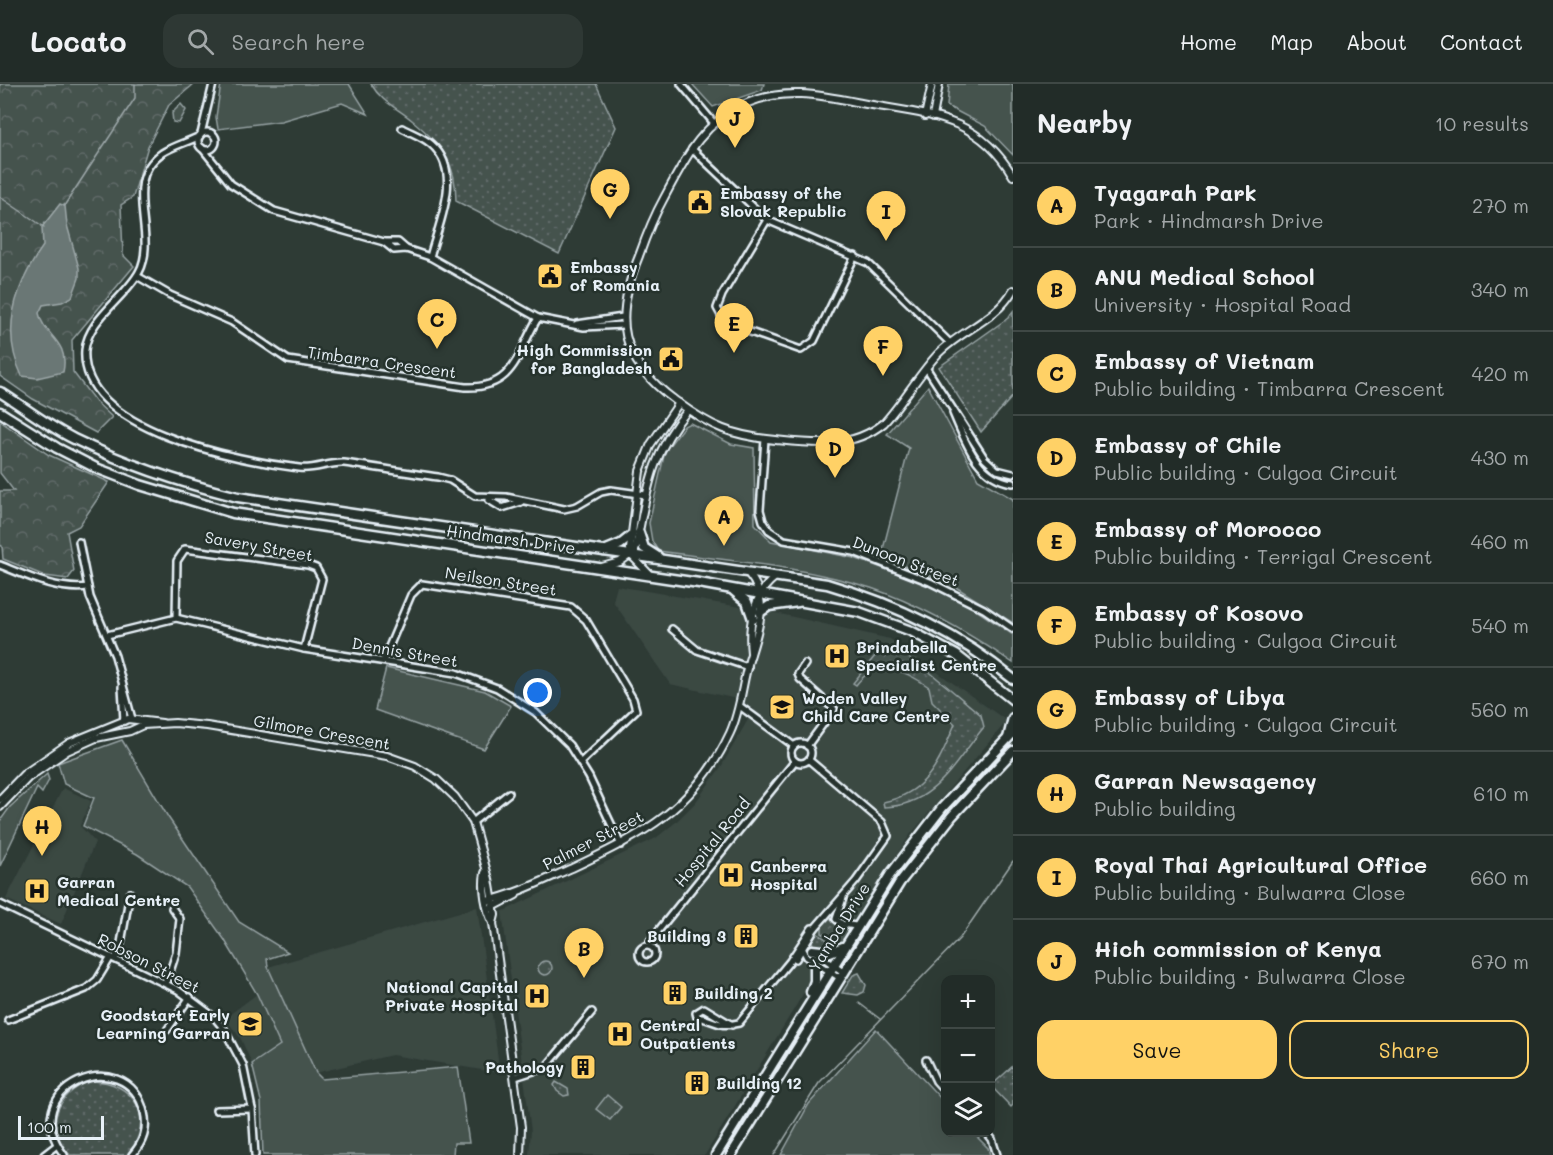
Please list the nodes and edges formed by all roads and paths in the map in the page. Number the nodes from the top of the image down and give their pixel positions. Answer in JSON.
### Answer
{"nodes":[{"id":1,"x":213,"y":84,"type":"edge"},
{"id":2,"x":681,"y":84,"type":"edge"},
{"id":3,"x":932,"y":84,"type":"edge"},
{"id":4,"x":939,"y":84,"type":"edge"},
{"id":5,"x":925,"y":116,"type":"junction"},
{"id":6,"x":933,"y":117,"type":"junction"},
{"id":7,"x":206,"y":118,"type":"junction"},
{"id":8,"x":713,"y":122,"type":"junction"},
{"id":9,"x":402,"y":128,"type":"dead end"},
{"id":10,"x":212,"y":134,"type":"junction"},
{"id":11,"x":200,"y":135,"type":"junction"},
{"id":12,"x":184,"y":144,"type":"junction"},
{"id":13,"x":201,"y":147,"type":"junction"},
{"id":14,"x":213,"y":147,"type":"junction"},
{"id":15,"x":692,"y":149,"type":"junction"},
{"id":16,"x":214,"y":163,"type":"junction"},
{"id":17,"x":1010,"y":166,"type":"edge"},
{"id":18,"x":1013,"y":176,"type":"edge"},
{"id":19,"x":767,"y":220,"type":"junction"},
{"id":20,"x":855,"y":256,"type":"junction"},
{"id":21,"x":430,"y":257,"type":"junction"},
{"id":22,"x":137,"y":276,"type":"junction"},
{"id":23,"x":1013,"y":290,"type":"edge"},
{"id":24,"x":538,"y":318,"type":"junction"},
{"id":25,"x":623,"y":321,"type":"junction"},
{"id":26,"x":950,"y":343,"type":"junction"},
{"id":27,"x":927,"y":369,"type":"junction"},
{"id":28,"x":0,"y":392,"type":"edge"},
{"id":29,"x":679,"y":403,"type":"junction"},
{"id":30,"x":949,"y":403,"type":"junction"},
{"id":31,"x":688,"y":410,"type":"junction"},
{"id":32,"x":0,"y":412,"type":"edge"},
{"id":33,"x":765,"y":439,"type":"junction"},
{"id":34,"x":1013,"y":474,"type":"edge"},
{"id":35,"x":1013,"y":483,"type":"edge"},
{"id":36,"x":637,"y":494,"type":"junction"},
{"id":37,"x":646,"y":495,"type":"junction"},
{"id":38,"x":485,"y":498,"type":"junction"},
{"id":39,"x":522,"y":501,"type":"junction"},
{"id":40,"x":635,"y":535,"type":"junction"},
{"id":41,"x":79,"y":542,"type":"dead end"},
{"id":42,"x":603,"y":551,"type":"junction"},
{"id":43,"x":631,"y":555,"type":"junction"},
{"id":44,"x":661,"y":559,"type":"junction"},
{"id":45,"x":0,"y":565,"type":"edge"},
{"id":46,"x":602,"y":567,"type":"junction"},
{"id":47,"x":745,"y":570,"type":"junction"},
{"id":48,"x":778,"y":575,"type":"junction"},
{"id":49,"x":651,"y":576,"type":"junction"},
{"id":50,"x":88,"y":587,"type":"junction"},
{"id":51,"x":732,"y":589,"type":"junction"},
{"id":52,"x":760,"y":594,"type":"junction"},
{"id":53,"x":807,"y":601,"type":"junction"},
{"id":54,"x":757,"y":616,"type":"junction"},
{"id":55,"x":176,"y":618,"type":"junction"},
{"id":56,"x":1013,"y":629,"type":"edge"},
{"id":57,"x":672,"y":630,"type":"dead end"},
{"id":58,"x":107,"y":635,"type":"junction"},
{"id":59,"x":304,"y":649,"type":"junction"},
{"id":60,"x":383,"y":661,"type":"junction"},
{"id":61,"x":806,"y":664,"type":"dead end"},
{"id":62,"x":997,"y":666,"type":"junction"},
{"id":63,"x":748,"y":667,"type":"junction"},
{"id":64,"x":1013,"y":672,"type":"edge"},
{"id":65,"x":1013,"y":679,"type":"edge"},
{"id":66,"x":1012,"y":699,"type":"edge"},
{"id":67,"x":741,"y":707,"type":"junction"},
{"id":68,"x":1013,"y":716,"type":"edge"},
{"id":69,"x":128,"y":721,"type":"junction"},
{"id":70,"x":162,"y":723,"type":"junction"},
{"id":71,"x":134,"y":729,"type":"junction"},
{"id":72,"x":113,"y":730,"type":"junction"},
{"id":73,"x":126,"y":730,"type":"junction"},
{"id":74,"x":1013,"y":733,"type":"edge"},
{"id":75,"x":95,"y":736,"type":"junction"},
{"id":76,"x":1006,"y":741,"type":"junction"},
{"id":77,"x":794,"y":746,"type":"junction"},
{"id":78,"x":807,"y":746,"type":"junction"},
{"id":79,"x":1013,"y":751,"type":"edge"},
{"id":80,"x":809,"y":760,"type":"junction"},
{"id":81,"x":795,"y":761,"type":"junction"},
{"id":82,"x":580,"y":762,"type":"junction"},
{"id":83,"x":509,"y":793,"type":"dead end"},
{"id":84,"x":0,"y":799,"type":"edge"},
{"id":85,"x":0,"y":807,"type":"edge"},
{"id":86,"x":473,"y":822,"type":"junction"},
{"id":87,"x":621,"y":845,"type":"junction"},
{"id":88,"x":130,"y":893,"type":"dead end"},
{"id":89,"x":843,"y":896,"type":"junction"},
{"id":90,"x":0,"y":904,"type":"edge"},
{"id":91,"x":490,"y":904,"type":"junction"},
{"id":92,"x":172,"y":908,"type":"dead end"},
{"id":93,"x":856,"y":926,"type":"junction"},
{"id":94,"x":650,"y":941,"type":"junction"},
{"id":95,"x":645,"y":946,"type":"junction"},
{"id":96,"x":843,"y":947,"type":"junction"},
{"id":97,"x":653,"y":948,"type":"junction"},
{"id":98,"x":806,"y":949,"type":"junction"},
{"id":99,"x":113,"y":958,"type":"junction"},
{"id":100,"x":793,"y":961,"type":"junction"},
{"id":101,"x":815,"y":962,"type":"junction"},
{"id":102,"x":831,"y":968,"type":"junction"},
{"id":103,"x":842,"y":975,"type":"junction"},
{"id":104,"x":166,"y":984,"type":"junction"},
{"id":105,"x":190,"y":997,"type":"junction"},
{"id":106,"x":805,"y":1009,"type":"junction"},
{"id":107,"x":592,"y":1012,"type":"dead end"},
{"id":108,"x":8,"y":1020,"type":"dead end"},
{"id":109,"x":732,"y":1025,"type":"junction"},
{"id":110,"x":167,"y":1030,"type":"dead end"},
{"id":111,"x":926,"y":1060,"type":"dead end"},
{"id":112,"x":514,"y":1074,"type":"junction"},
{"id":113,"x":941,"y":1086,"type":"edge"},
{"id":114,"x":252,"y":1109,"type":"junction"},
{"id":115,"x":216,"y":1110,"type":"dead end"},
{"id":116,"x":990,"y":1137,"type":"edge"},
{"id":117,"x":57,"y":1145,"type":"junction"},
{"id":118,"x":44,"y":1155,"type":"edge"},
{"id":119,"x":64,"y":1155,"type":"edge"},
{"id":120,"x":132,"y":1155,"type":"edge"},
{"id":121,"x":255,"y":1155,"type":"edge"},
{"id":122,"x":520,"y":1155,"type":"edge"},
{"id":123,"x":716,"y":1155,"type":"edge"},
{"id":124,"x":731,"y":1155,"type":"edge"},
{"id":125,"x":997,"y":1155,"type":"edge"}],
"edges":[{"from":1,"to":7,"type":"street"},
{"from":2,"to":8,"type":"street"},
{"from":3,"to":5,"type":"street"},
{"from":4,"to":6,"type":"street"},
{"from":5,"to":6,"type":"street"},
{"from":5,"to":8,"type":"street"},
{"from":6,"to":17,"type":"street"},
{"from":7,"to":10,"type":"street"},
{"from":7,"to":11,"type":"street"},
{"from":8,"to":15,"type":"street"},
{"from":9,"to":21,"type":"street"},
{"from":10,"to":11,"type":"street"},
{"from":10,"to":14,"type":"street"},
{"from":11,"to":12,"type":"street"},
{"from":11,"to":13,"type":"street"},
{"from":12,"to":13,"type":"street"},
{"from":12,"to":22,"type":"street"},
{"from":13,"to":14,"type":"street"},
{"from":13,"to":16,"type":"street"},
{"from":14,"to":16,"type":"street"},
{"from":15,"to":19,"type":"street"},
{"from":15,"to":25,"type":"street"},
{"from":16,"to":21,"type":"street"},
{"from":17,"to":18,"type":"street"},
{"from":19,"to":20,"type":"street"},
{"from":19,"to":20,"type":"street"},
{"from":20,"to":26,"type":"street"},
{"from":21,"to":24,"type":"street"},
{"from":22,"to":24,"type":"street","name":"Timbarra Crescent"},
{"from":22,"to":38,"type":"street"},
{"from":23,"to":26,"type":"street"},
{"from":24,"to":25,"type":"street"},
{"from":25,"to":29,"type":"street"},
{"from":26,"to":27,"type":"street"},
{"from":27,"to":30,"type":"street"},
{"from":27,"to":33,"type":"street"},
{"from":28,"to":42,"type":"main road","name":"Hindmarsh Drive"},
{"from":29,"to":31,"type":"street"},
{"from":29,"to":36,"type":"street"},
{"from":30,"to":34,"type":"street"},
{"from":30,"to":35,"type":"street"},
{"from":31,"to":33,"type":"street"},
{"from":31,"to":37,"type":"street"},
{"from":32,"to":46,"type":"main road","name":"Hindmarsh Drive"},
{"from":33,"to":56,"type":"street","name":"Dunoon Street"},
{"from":36,"to":37,"type":"street"},
{"from":36,"to":39,"type":"street"},
{"from":36,"to":40,"type":"street"},
{"from":37,"to":40,"type":"street"},
{"from":38,"to":39,"type":"street"},
{"from":38,"to":39,"type":"street"},
{"from":40,"to":42,"type":"main road"},
{"from":40,"to":43,"type":"street"},
{"from":40,"to":44,"type":"main road"},
{"from":41,"to":50,"type":"street"},
{"from":42,"to":43,"type":"main road","name":"Hindmarsh Drive"},
{"from":43,"to":44,"type":"main road","name":"Hindmarsh Drive"},
{"from":43,"to":46,"type":"street"},
{"from":43,"to":49,"type":"street"},
{"from":44,"to":47,"type":"main road","name":"Hindmarsh Drive"},
{"from":45,"to":50,"type":"street"},
{"from":46,"to":49,"type":"main road","name":"Hindmarsh Drive"},
{"from":47,"to":48,"type":"main road","name":"Hindmarsh Drive"},
{"from":47,"to":52,"type":"street"},
{"from":48,"to":52,"type":"street"},
{"from":48,"to":62,"type":"main road","name":"Hindmarsh Drive"},
{"from":49,"to":51,"type":"main road","name":"Hindmarsh Drive"},
{"from":50,"to":58,"type":"street"},
{"from":51,"to":52,"type":"main road","name":"Hindmarsh Drive"},
{"from":51,"to":54,"type":"main road"},
{"from":52,"to":53,"type":"main road","name":"Hindmarsh Drive"},
{"from":52,"to":54,"type":"street","name":"Palmer Street"},
{"from":53,"to":54,"type":"main road"},
{"from":53,"to":66,"type":"main road","name":"Hindmarsh Drive"},
{"from":54,"to":63,"type":"street","name":"Palmer Street"},
{"from":55,"to":58,"type":"street","name":"Dennis Street"},
{"from":55,"to":59,"type":"street","name":"Dennis Street"},
{"from":55,"to":59,"type":"street","name":"Savery Street"},
{"from":57,"to":63,"type":"street"},
{"from":58,"to":69,"type":"street"},
{"from":59,"to":60,"type":"street","name":"Dennis Street"},
{"from":60,"to":82,"type":"street","name":"Dennis Street"},
{"from":60,"to":82,"type":"street","name":"Neilson Street"},
{"from":61,"to":78,"type":"street"},
{"from":62,"to":64,"type":"main road"},
{"from":62,"to":65,"type":"main road","name":"Hindmarsh Drive"},
{"from":63,"to":67,"type":"street","name":"Palmer Street"},
{"from":66,"to":68,"type":"main road"},
{"from":67,"to":77,"type":"street"},
{"from":67,"to":87,"type":"street","name":"Palmer Street"},
{"from":68,"to":76,"type":"main road"},
{"from":69,"to":70,"type":"street","name":"Gilmore Crescent"},
{"from":69,"to":71,"type":"street"},
{"from":69,"to":72,"type":"street","name":"Gilmore Crescent"},
{"from":69,"to":73,"type":"street"},
{"from":70,"to":71,"type":"street","name":"Gilmore Crescent"},
{"from":70,"to":86,"type":"street","name":"Gilmore Crescent"},
{"from":71,"to":73,"type":"street","name":"Gilmore Crescent"},
{"from":72,"to":73,"type":"street","name":"Gilmore Crescent"},
{"from":72,"to":75,"type":"street","name":"Gilmore Crescent"},
{"from":74,"to":76,"type":"main road","name":"Yamba Drive"},
{"from":75,"to":84,"type":"street","name":"Gilmore Crescent"},
{"from":75,"to":85,"type":"street","name":"Gilmore Crescent"},
{"from":76,"to":93,"type":"main road","name":"Yamba Drive"},
{"from":77,"to":78,"type":"street"},
{"from":77,"to":81,"type":"street"},
{"from":78,"to":80,"type":"street"},
{"from":79,"to":103,"type":"main road","name":"Yamba Drive"},
{"from":80,"to":81,"type":"street"},
{"from":80,"to":89,"type":"street"},
{"from":81,"to":94,"type":"street","name":"Hospital Road"},
{"from":82,"to":87,"type":"street","name":"Dennis Street"},
{"from":83,"to":86,"type":"street"},
{"from":86,"to":91,"type":"street","name":"Gilmore Crescent"},
{"from":87,"to":91,"type":"street","name":"Palmer Street"},
{"from":88,"to":99,"type":"street"},
{"from":89,"to":93,"type":"street"},
{"from":89,"to":98,"type":"street"},
{"from":90,"to":99,"type":"street","name":"Robson Street"},
{"from":91,"to":112,"type":"street","name":"Gilmore Crescent"},
{"from":92,"to":104,"type":"street"},
{"from":93,"to":96,"type":"main road","name":"Yamba Drive"},
{"from":94,"to":95,"type":"street","name":"Hospital Road"},
{"from":94,"to":97,"type":"street"},
{"from":95,"to":97,"type":"street"},
{"from":95,"to":97,"type":"street"},
{"from":96,"to":98,"type":"main road"},
{"from":96,"to":102,"type":"main road","name":"Yamba Drive"},
{"from":98,"to":100,"type":"street"},
{"from":98,"to":100,"type":"street"},
{"from":98,"to":101,"type":"street"},
{"from":98,"to":102,"type":"street"},
{"from":99,"to":104,"type":"street","name":"Robson Street"},
{"from":99,"to":108,"type":"street"},
{"from":100,"to":109,"type":"street"},
{"from":101,"to":102,"type":"street"},
{"from":101,"to":106,"type":"main road"},
{"from":102,"to":103,"type":"street"},
{"from":102,"to":106,"type":"main road","name":"Yamba Drive"},
{"from":103,"to":124,"type":"main road","name":"Yamba Drive"},
{"from":104,"to":105,"type":"street","name":"Robson Street"},
{"from":105,"to":110,"type":"street"},
{"from":105,"to":114,"type":"street","name":"Robson Street"},
{"from":106,"to":123,"type":"main road","name":"Yamba Drive"},
{"from":107,"to":112,"type":"street"},
{"from":109,"to":109,"type":"street"},
{"from":111,"to":113,"type":"street"},
{"from":112,"to":122,"type":"street","name":"Gilmore Crescent"},
{"from":114,"to":115,"type":"street"},
{"from":114,"to":121,"type":"street","name":"Robson Street"},
{"from":116,"to":125,"type":"street"},
{"from":117,"to":118,"type":"street"},
{"from":117,"to":119,"type":"street"},
{"from":117,"to":120,"type":"street"}]}
